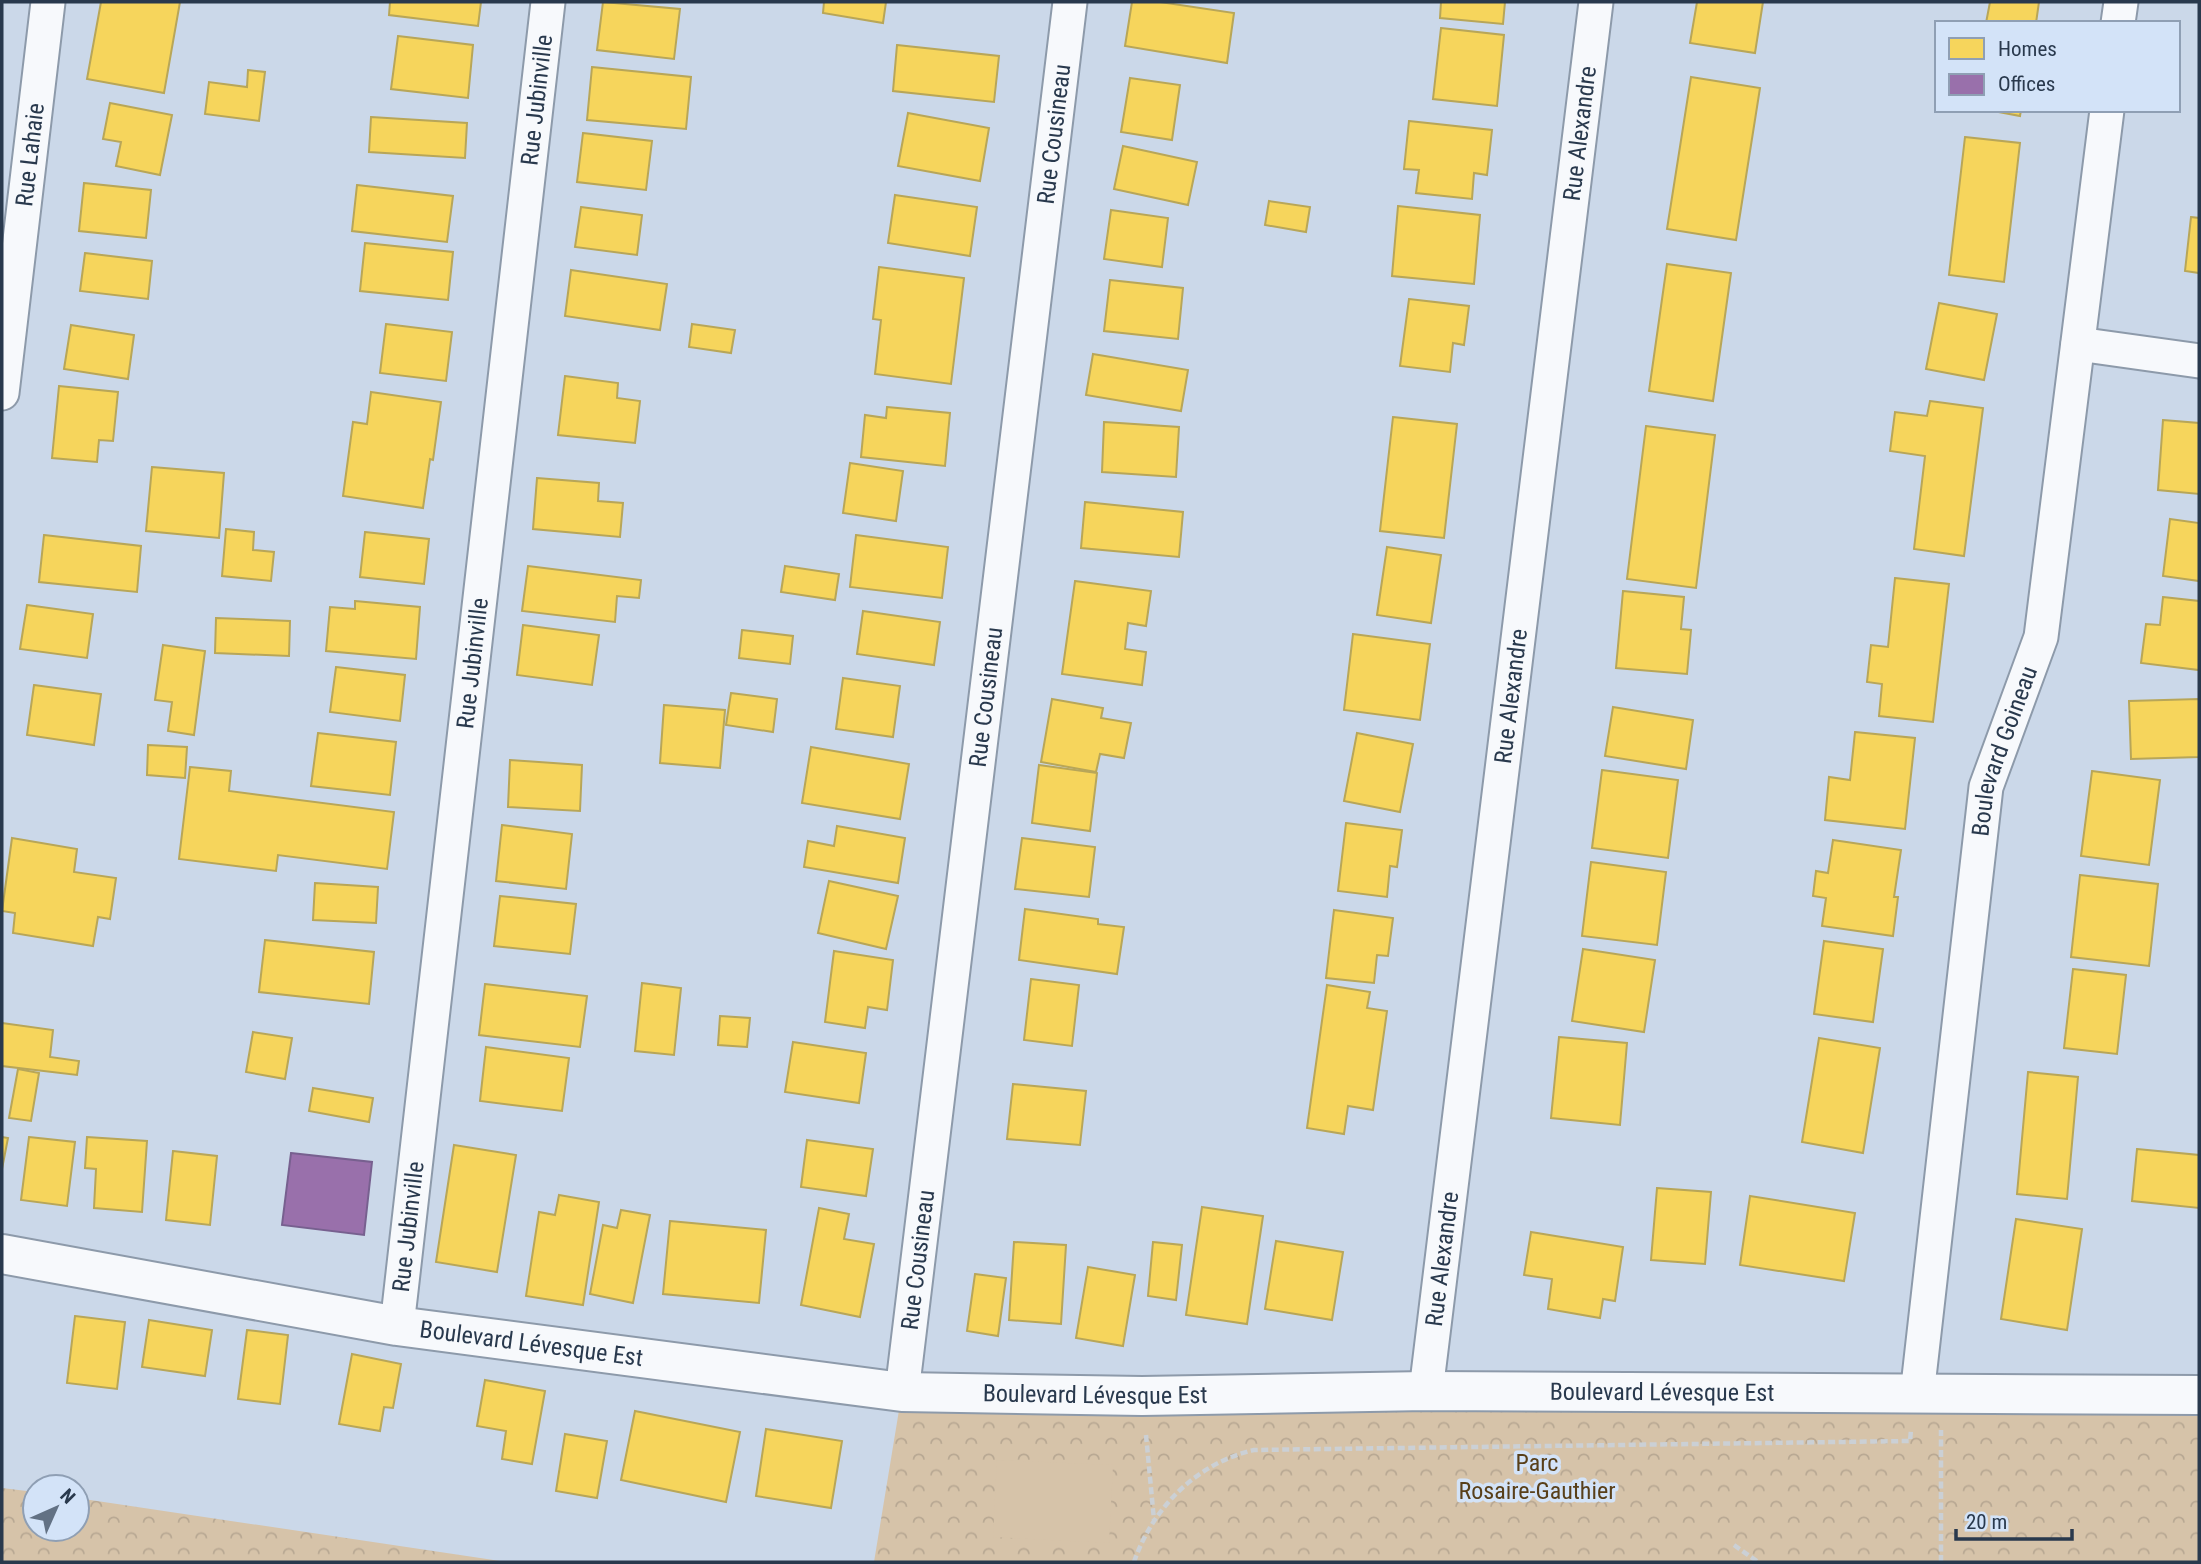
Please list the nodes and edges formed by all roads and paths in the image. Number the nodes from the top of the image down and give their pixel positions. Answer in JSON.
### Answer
{"nodes":[{"id":1,"x":48,"y":2,"type":"edge"},
{"id":2,"x":548,"y":2,"type":"edge"},
{"id":3,"x":1070,"y":2,"type":"edge"},
{"id":4,"x":1596,"y":2,"type":"edge"},
{"id":5,"x":2121,"y":2,"type":"edge"},
{"id":6,"x":2119,"y":21,"type":"edge"},
{"id":7,"x":2108,"y":112,"type":"edge"},
{"id":8,"x":2078,"y":344,"type":"junction"},
{"id":9,"x":2199,"y":361,"type":"edge"},
{"id":10,"x":2,"y":393,"type":"edge"},
{"id":11,"x":2,"y":1254,"type":"edge"},
{"id":12,"x":397,"y":1326,"type":"junction"},
{"id":13,"x":1426,"y":1391,"type":"junction"},
{"id":14,"x":902,"y":1392,"type":"junction"},
{"id":15,"x":1929,"y":1395,"type":"junction"},
{"id":16,"x":2199,"y":1395,"type":"edge"},
{"id":17,"x":1142,"y":1396,"type":"junction"},
{"id":18,"x":1154,"y":1521,"type":"junction"},
{"id":19,"x":1734,"y":1545,"type":"dead end"},
{"id":20,"x":1134,"y":1562,"type":"edge"},
{"id":21,"x":1758,"y":1562,"type":"edge"},
{"id":22,"x":1941,"y":1562,"type":"edge"}],
"edges":[{"from":1,"to":10,"type":"street","name":"Rue Lahaie"},
{"from":2,"to":12,"type":"street","name":"Rue Jubinville"},
{"from":3,"to":14,"type":"street","name":"Rue Cousineau"},
{"from":4,"to":13,"type":"street","name":"Rue Alexandre"},
{"from":5,"to":6,"type":"street"},
{"from":7,"to":8,"type":"street","name":"Boulevard Goineau"},
{"from":8,"to":9,"type":"street"},
{"from":8,"to":15,"type":"street","name":"Boulevard Goineau"},
{"from":11,"to":12,"type":"street","name":"Boulevard Lévesque Est"},
{"from":12,"to":14,"type":"street","name":"Boulevard Lévesque Est"},
{"from":13,"to":15,"type":"street","name":"Boulevard Lévesque Est"},
{"from":13,"to":17,"type":"street","name":"Boulevard Lévesque Est"},
{"from":14,"to":17,"type":"street","name":"Boulevard Lévesque Est"},
{"from":15,"to":16,"type":"street","name":"Boulevard Lévesque Est"},
{"from":15,"to":18,"type":"path"},
{"from":15,"to":22,"type":"path"},
{"from":17,"to":18,"type":"path"},
{"from":18,"to":20,"type":"path"},
{"from":19,"to":21,"type":"path"}]}
